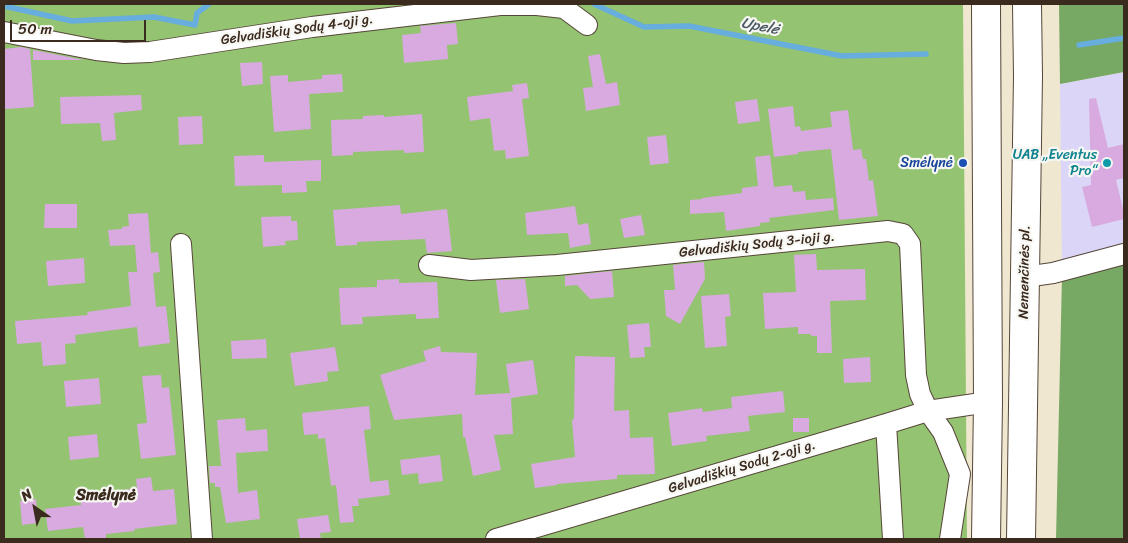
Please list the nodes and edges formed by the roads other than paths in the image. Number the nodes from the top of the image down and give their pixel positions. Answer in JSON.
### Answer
{"nodes":[{"id":1,"x":986,"y":4,"type":"edge"},
{"id":2,"x":1028,"y":4,"type":"edge"},
{"id":3,"x":587,"y":25,"type":"dead end"},
{"id":4,"x":4,"y":32,"type":"edge"},
{"id":5,"x":180,"y":244,"type":"dead end"},
{"id":6,"x":1124,"y":254,"type":"edge"},
{"id":7,"x":429,"y":265,"type":"dead end"},
{"id":8,"x":1025,"y":277,"type":"junction"},
{"id":9,"x":988,"y":402,"type":"junction"},
{"id":10,"x":928,"y":411,"type":"junction"},
{"id":11,"x":886,"y":424,"type":"junction"},
{"id":12,"x":202,"y":539,"type":"edge"},
{"id":13,"x":496,"y":539,"type":"edge"},
{"id":14,"x":893,"y":539,"type":"edge"},
{"id":15,"x":950,"y":539,"type":"edge"},
{"id":16,"x":986,"y":539,"type":"edge"},
{"id":17,"x":1021,"y":539,"type":"edge"}],
"edges":[{"from":1,"to":9,"type":"main road"},
{"from":2,"to":8,"type":"main road","name":"Nemenčinės pl."},
{"from":3,"to":4,"type":"street","name":"Gelvadiškių Sodų 4-oji g."},
{"from":5,"to":12,"type":"street"},
{"from":6,"to":8,"type":"street"},
{"from":7,"to":10,"type":"street","name":"Gelvadiškių Sodų 3-ioji g."},
{"from":8,"to":17,"type":"main road","name":"Nemenčinės pl."},
{"from":9,"to":10,"type":"street","name":"Gelvadiškių Sodų 2-oji g."},
{"from":9,"to":16,"type":"main road"},
{"from":10,"to":11,"type":"street","name":"Gelvadiškių Sodų 2-oji g."},
{"from":10,"to":15,"type":"street","name":"Gelvadiškių Sodų 3-ioji g."},
{"from":11,"to":13,"type":"street","name":"Gelvadiškių Sodų 2-oji g."},
{"from":11,"to":14,"type":"street"}]}
